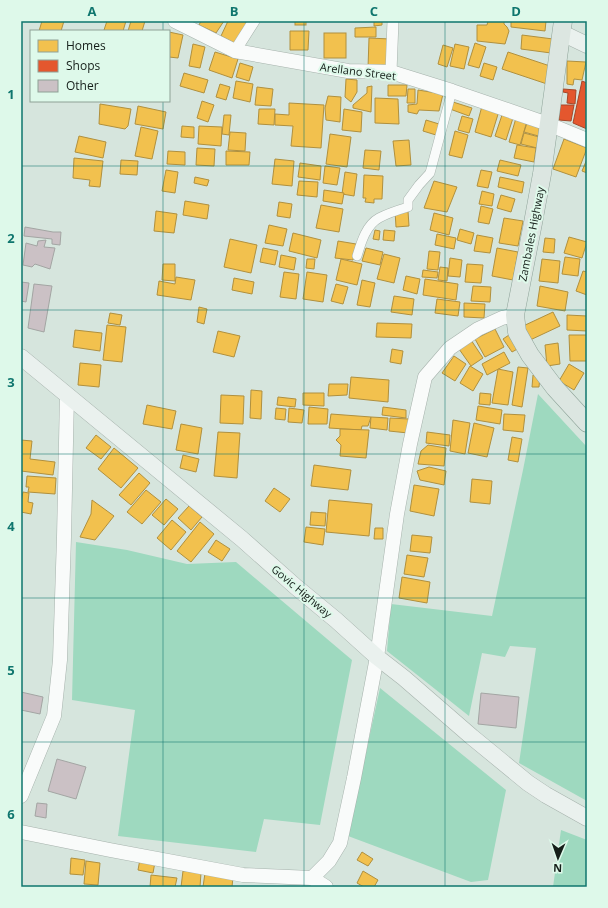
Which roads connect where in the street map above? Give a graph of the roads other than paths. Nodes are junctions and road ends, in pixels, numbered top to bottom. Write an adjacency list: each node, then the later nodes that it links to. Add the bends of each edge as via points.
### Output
1 (175, 21): 6 (street, Arellano Street)
2 (254, 21): 6 (street)
3 (393, 21): 7 (street)
4 (563, 27): 5 (main road); 9 (main road, Zambales Highway)
5 (587, 45)
6 (234, 51): 7 (street, Arellano Street, via 348,71)
7 (391, 72): 8 (street, Arellano Street)
8 (452, 91): 9 (street, Arellano Street); 11 (street, via 430,173 408,200 408,207 377,219 368,229)
9 (548, 124): 10 (street, Arellano Street); 12 (main road, Zambales Highway, via 542,174)
10 (587, 140)
11 (357, 256)
12 (515, 315): 15 (main road, Zambales Highway, via 518,332 530,355 555,388); 16 (street, via 478,329 450,348 425,377 397,514)
13 (21, 357): 14 (main road, Govic Highway)
14 (67, 395): 16 (main road, Govic Highway, via 242,539); 17 (street, via 60,660 54,716)
15 (587, 423)
16 (377, 657): 18 (main road, Govic Highway, via 528,783); 20 (street, via 340,843 329,861)
17 (21, 796)
18 (587, 818)
19 (21, 832): 20 (street, via 243,875)
20 (312, 878): 21 (street)
21 (326, 887)

